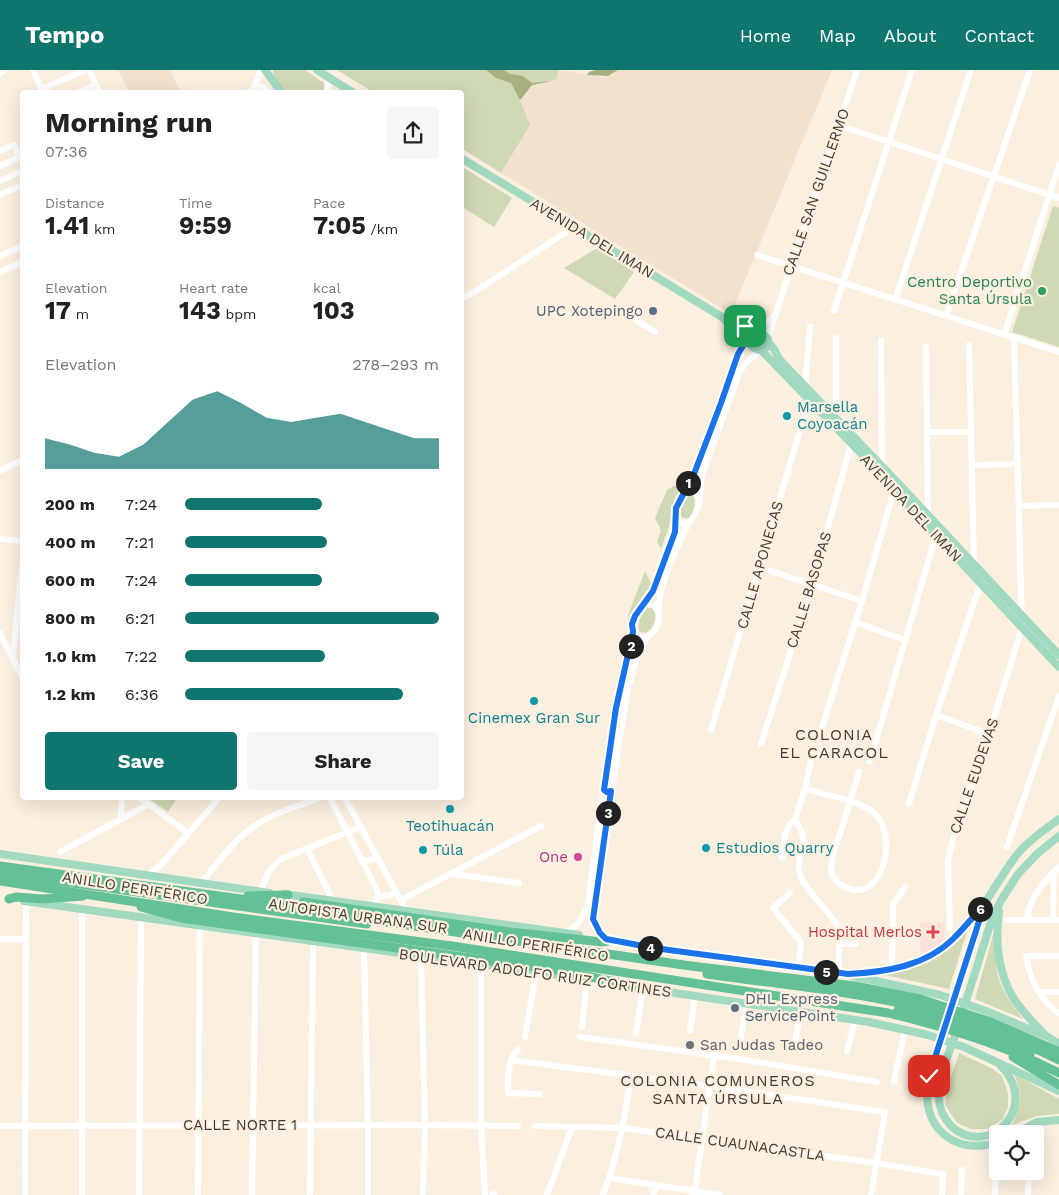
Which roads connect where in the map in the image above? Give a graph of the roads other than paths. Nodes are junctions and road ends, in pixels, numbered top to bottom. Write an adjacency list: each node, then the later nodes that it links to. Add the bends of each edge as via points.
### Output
1 (5, 70): 11 (street)
2 (33, 70): 15 (street)
3 (84, 70): 16 (street)
4 (89, 70): 13 (street)
5 (263, 70): 14 (street); 21 (main road)
6 (317, 70): 12 (main road)
7 (857, 70): 24 (street, CALLE SAN GUILLERMO)
8 (912, 70): 25 (street)
9 (971, 70): 30 (street)
10 (1030, 70): 34 (street)
11 (0, 72)
12 (327, 77): 22 (street); 23 (main road)
13 (96, 85): 17 (street); 18 (street)
14 (254, 87): 19 (street); 20 (street, via 261,86)
15 (42, 90)
16 (44, 90)
17 (84, 90)
18 (99, 90)
19 (251, 90)
20 (266, 90)
21 (278, 90)
22 (328, 90)
23 (349, 90)
24 (838, 125): 25 (street); 45 (street, CALLE SAN GUILLERMO)
25 (889, 142): 30 (street); 47 (street)
26 (0, 151): 27 (street, via 14,145)
27 (20, 154)
28 (20, 156): 32 (street)
29 (464, 160): 40 (main road, AVENIDA DEL IMAN)
30 (941, 160): 34 (street); 49 (street)
31 (1059, 165): 38 (street)
32 (0, 166)
33 (20, 171): 35 (street)
34 (994, 177): 38 (street); 53 (street)
35 (0, 181)
36 (20, 186): 37 (street)
37 (0, 195)
38 (1049, 195): 39 (street); 58 (street)
39 (1059, 198)
40 (574, 227): 48 (street); 54 (main road, AVENIDA DEL IMAN)
41 (20, 247): 43 (street)
42 (757, 255): 45 (street)
43 (0, 256)
44 (20, 263): 46 (street)
45 (791, 266): 47 (street); 52 (street, CALLE SAN GUILLERMO)
46 (0, 272)
47 (844, 282): 49 (street); 51 (street)
48 (464, 297)
49 (895, 300): 53 (street)
50 (617, 308): 57 (street)
51 (834, 311)
52 (775, 314): 56 (street); 63 (street, CALLE SAN GUILLERMO)
53 (946, 316): 58 (street)
54 (722, 317): 56 (main road, AVENIDA DEL IMAN); 61 (main road, AVENIDA DEL IMAN)
55 (810, 328): 68 (street)
56 (754, 329): 61 (main road, via 748,331); 63 (main road, via 763,333)
57 (655, 332)
58 (1004, 335): 60 (street)
59 (836, 338): 70 (street)
60 (1014, 338): 67 (street); 75 (street, CALLE EUDEVAS)
61 (745, 340): 66 (main road); 80 (street, via 694,474)
62 (881, 340): 77 (street)
63 (768, 341): 66 (main road, via 767,347); 68 (main road, AVENIDA DEL IMAN, via 779,359)
64 (969, 345): 72 (street)
65 (926, 347): 71 (street)
66 (761, 351): 69 (main road, AVENIDA DEL IMAN); 81 (street, via 740,371 702,476)
67 (1059, 352)
68 (805, 387): 69 (street); 70 (main road, AVENIDA DEL IMAN)
69 (808, 399): 70 (main road, AVENIDA DEL IMAN); 91 (street, CALLE APONECAS)
70 (834, 420): 73 (main road, AVENIDA DEL IMAN)
71 (926, 432): 72 (street); 84 (street)
72 (971, 432): 76 (street)
73 (852, 439): 77 (main road, AVENIDA DEL IMAN); 94 (street, CALLE BASOPAS)
74 (20, 461): 78 (street)
75 (1018, 464): 76 (street); 83 (street, CALLE EUDEVAS)
76 (973, 465): 92 (street)
77 (880, 468): 79 (main road, AVENIDA DEL IMAN)
78 (0, 471)
79 (895, 485): 84 (main road, AVENIDA DEL IMAN); 87 (main road, AVENIDA DEL IMAN); 96 (street)
80 (684, 491): 81 (street, via 694,491); 85 (street)
81 (700, 499): 86 (street)
82 (1059, 505): 83 (street)
83 (1019, 506): 99 (street, CALLE EUDEVAS)
84 (928, 516): 87 (street); 88 (main road, AVENIDA DEL IMAN)
85 (675, 517): 86 (street, via 682,524); 97 (street, via 675,532 656,584)
86 (689, 523): 98 (street, via 660,594)
87 (929, 528): 88 (main road, AVENIDA DEL IMAN)
88 (938, 532): 92 (main road, AVENIDA DEL IMAN); 105 (street)
89 (0, 539): 90 (street)
90 (20, 541)
91 (759, 567): 94 (street); 112 (street, CALLE APONECAS)
92 (972, 569): 93 (main road, AVENIDA DEL IMAN)
93 (982, 579): 99 (main road, AVENIDA DEL IMAN); 101 (main road, AVENIDA DEL IMAN); 111 (street)
94 (812, 585): 96 (street); 115 (street, CALLE BASOPAS)
95 (20, 595): 107 (street)
96 (862, 601): 100 (street)
97 (644, 604): 98 (street, via 653,604); 102 (street, via 635,616)
98 (659, 610): 104 (street, via 657,625)
99 (1022, 616): 101 (street, CALLE EUDEVAS); 106 (main road, AVENIDA DEL IMAN)
100 (856, 622): 105 (street); 114 (street)
101 (1022, 627): 108 (main road, AVENIDA DEL IMAN); 113 (street, CALLE EUDEVAS)
102 (633, 632): 104 (street, via 639,637); 119 (street, via 616,708)
103 (0, 633): 107 (street)
104 (648, 637): 119 (street, via 638,654 628,687)
105 (905, 640): 117 (street)
106 (1059, 656)
107 (13, 657): 109 (street)
108 (1059, 667)
109 (20, 673)
110 (1059, 696): 138 (street)
111 (936, 715): 113 (street); 129 (street)
112 (711, 730)
113 (989, 734): 182 (street, CALLE EUDEVAS, via 948,861)
114 (819, 737)
115 (761, 744)
116 (812, 755): 120 (street)
117 (870, 760)
118 (858, 772): 127 (street)
119 (608, 787): 176 (street, via 588,904); 177 (street)
120 (805, 789): 127 (street); 132 (street)
121 (122, 800): 130 (street)
122 (143, 800): 128 (street)
123 (216, 800): 136 (street)
124 (314, 800): 155 (street, via 273,815 249,830)
125 (331, 800): 135 (street)
126 (346, 800): 133 (street)
127 (850, 802): 127 (street, via 837,842 832,876 846,888 864,890 874,883 883,866 885,835 876,814)
128 (149, 804): 130 (street); 136 (street)
129 (909, 804)
130 (121, 819): 140 (street)
131 (1059, 819): 171 (main road, via 1020,851)
132 (795, 820): 143 (street, via 785,835); 192 (street, via 804,835 800,876 837,924)
133 (360, 826): 135 (street); 142 (street)
134 (541, 826): 151 (street)
135 (347, 833): 139 (street); 144 (street)
136 (188, 834): 147 (street)
137 (1059, 836): 170 (main road, via 1018,874)
138 (1007, 847)
139 (307, 848): 159 (street, via 281,859 268,872); 168 (street)
140 (60, 852)
141 (0, 854): 152 (main road)
142 (376, 855): 144 (street); 145 (street)
143 (782, 858)
144 (362, 862): 148 (street)
145 (380, 864): 148 (street, via 375,863); 160 (street)
146 (0, 866): 164 (highway, ANILLO PERIFÉRICO)
147 (160, 866): 152 (street); 153 (street)
148 (368, 870): 165 (street)
149 (1056, 870): 179 (street, via 1036,893); 180 (street)
150 (0, 873): 158 (highway, AUTOPISTA URBANA SUR)
151 (452, 874): 156 (street); 167 (street)
152 (147, 875): 153 (main road)
153 (167, 877): 155 (main road)
154 (0, 879): 158 (highway, AUTOPISTA URBANA SUR); 162 (highway, ANILLO PERIFÉRICO)
155 (201, 883): 159 (main road)
156 (519, 884)
157 (905, 886): 201 (street, via 893,905)
158 (80, 887): 183 (highway, via 195,888); 207 (highway, via 181,918 563,971); 235 (highway, AUTOPISTA URBANA SUR, via 444,935 880,999 965,1020); 236 (highway, AUTOPISTA URBANA SUR, via 910,1012 1006,1043)
159 (261, 892): 163 (main road)
160 (396, 892): 165 (street); 167 (street)
161 (790, 893): 200 (street, via 773,908 801,942)
162 (94, 894): 166 (highway, via 71,898); 194 (highway, ANILLO PERIFÉRICO, via 233,917)
163 (288, 895): 164 (highway); 168 (main road)
164 (220, 896): 199 (highway, ANILLO PERIFÉRICO)
165 (378, 897): 172 (street)
166 (4, 898): 169 (main road, BOULEVARD ADOLFO RUIZ CORTINES)
167 (401, 900): 174 (street)
168 (333, 901): 172 (main road)
169 (26, 902): 173 (main road, BOULEVARD ADOLFO RUIZ CORTINES); 188 (street)
170 (1000, 902): 222 (main road, via 997,923 1003,977 1014,1000); 233 (main road, via 946,1064 939,1098 943,1115 950,1125 971,1136 984,1136 1000,1129 1014,1110 1016,1098 1009,1076 997,1062)
171 (985, 903): 201 (main road, via 954,939 936,952 912,965); 262 (main road, via 926,1093 929,1114 943,1134 964,1145)
172 (372, 907): 174 (main road)
173 (82, 910): 175 (main road, BOULEVARD ADOLFO RUIZ CORTINES); 255 (street)
174 (406, 912): 184 (main road)
175 (141, 918): 181 (main road, BOULEVARD ADOLFO RUIZ CORTINES); 246 (street)
176 (582, 918): 177 (street, via 588,923); 185 (street, via 570,931)
177 (593, 919): 189 (street, via 600,933)
178 (1008, 920): 179 (street)
179 (1027, 920): 180 (street)
180 (1056, 920)
181 (200, 926): 186 (main road, BOULEVARD ADOLFO RUIZ CORTINES); 247 (street)
182 (950, 928)
183 (512, 932): 184 (highway); 190 (highway)
184 (530, 932): 185 (main road); 190 (highway)
185 (562, 933): 189 (main road)
186 (256, 934): 191 (main road, BOULEVARD ADOLFO RUIZ CORTINES); 248 (street)
187 (0, 939): 188 (street)
188 (25, 939): 254 (street)
189 (609, 940): 190 (highway); 200 (main road)
190 (573, 941): 199 (highway, via 678,960)
191 (314, 942): 195 (main road, BOULEVARD ADOLFO RUIZ CORTINES); 249 (street)
192 (839, 944): 193 (street); 203 (street)
193 (856, 944)
194 (452, 946): 205 (highway); 225 (highway, ANILLO PERIFÉRICO, via 888,1014 926,1022)
195 (364, 949): 197 (main road, BOULEVARD ADOLFO RUIZ CORTINES); 250 (street)
196 (1059, 956): 209 (street, via 1026,956 1030,976)
197 (421, 957): 198 (main road, BOULEVARD ADOLFO RUIZ CORTINES); 251 (street)
198 (481, 964): 202 (main road, BOULEVARD ADOLFO RUIZ CORTINES); 256 (street)
199 (691, 966): 216 (highway, ANILLO PERIFÉRICO, via 854,986 920,999)
200 (798, 968): 203 (main road)
201 (892, 969): 204 (main road)
202 (536, 972): 205 (main road, BOULEVARD ADOLFO RUIZ CORTINES); 221 (street)
203 (839, 973): 204 (main road)
204 (848, 974): 222 (main road, via 940,995)
205 (574, 978): 206 (main road, BOULEVARD ADOLFO RUIZ CORTINES)
206 (587, 980): 207 (main road, BOULEVARD ADOLFO RUIZ CORTINES); 217 (street)
207 (633, 986): 208 (main road, BOULEVARD ADOLFO RUIZ CORTINES)
208 (643, 988): 211 (main road, BOULEVARD ADOLFO RUIZ CORTINES); 220 (street)
209 (1039, 992): 210 (street); 214 (street)
210 (1059, 992)
211 (695, 995): 212 (main road, BOULEVARD ADOLFO RUIZ CORTINES); 219 (street)
212 (747, 1003): 213 (main road, BOULEVARD ADOLFO RUIZ CORTINES); 226 (street)
213 (801, 1011): 215 (main road, BOULEVARD ADOLFO RUIZ CORTINES); 229 (street)
214 (1059, 1013)
215 (855, 1020): 218 (main road, BOULEVARD ADOLFO RUIZ CORTINES); 230 (street)
216 (991, 1022): 227 (highway); 231 (highway, ANILLO PERIFÉRICO)
217 (582, 1027)
218 (905, 1030): 233 (main road, BOULEVARD ADOLFO RUIZ CORTINES); 240 (street)
219 (690, 1031)
220 (636, 1034)
221 (525, 1037)
222 (1048, 1037): 224 (main road)
223 (580, 1038): 232 (street)
224 (1059, 1044)
225 (993, 1045): 237 (highway, ANILLO PERIFÉRICO); 241 (highway)
226 (739, 1048)
227 (1059, 1048)
228 (518, 1049): 234 (street)
229 (794, 1049)
230 (847, 1052)
231 (1059, 1052)
232 (714, 1055): 239 (street); 242 (street)
233 (986, 1056): 243 (main road, BOULEVARD ADOLFO RUIZ CORTINES)
234 (511, 1060): 238 (street); 244 (street, via 508,1093)
235 (1059, 1060)
236 (1059, 1068)
237 (1059, 1073)
238 (631, 1076): 242 (street); 260 (street)
239 (877, 1082)
240 (894, 1082)
241 (1059, 1085)
242 (710, 1086): 261 (street); 263 (street, via 885,1112)
243 (1059, 1091)
244 (540, 1094)
245 (1059, 1120): 252 (main road)
246 (140, 1125): 247 (street, CALLE NORTE 1); 255 (street, CALLE NORTE 1); 272 (street)
247 (198, 1125): 248 (street, CALLE NORTE 1); 273 (street)
248 (254, 1125): 249 (street, CALLE NORTE 1); 274 (street)
249 (311, 1125): 250 (street, CALLE NORTE 1); 275 (street)
250 (368, 1125): 251 (street, CALLE NORTE 1); 276 (street)
251 (425, 1125): 256 (street, CALLE NORTE 1); 277 (street)
252 (1031, 1125)
253 (0, 1126): 254 (street, CALLE NORTE 1)
254 (25, 1126): 255 (street, CALLE NORTE 1); 270 (street)
255 (82, 1126): 271 (street)
256 (481, 1126): 257 (street, CALLE NORTE 1); 278 (street)
257 (518, 1126)
258 (535, 1126): 259 (street, CALLE CUAUNACASTLA)
259 (572, 1127): 260 (street, CALLE CUAUNACASTLA); 279 (street)
260 (623, 1128): 261 (street, CALLE CUAUNACASTLA); 265 (street)
261 (702, 1139): 263 (street, CALLE CUAUNACASTLA); 269 (street)
262 (989, 1144)
263 (876, 1163): 283 (street); 284 (street, CALLE CUAUNACASTLA, via 944,1174)
264 (962, 1170): 285 (street)
265 (610, 1178): 268 (street); 280 (street)
266 (996, 1180): 286 (street)
267 (1029, 1180): 287 (street)
268 (656, 1186): 269 (street); 281 (street)
269 (694, 1193): 282 (street)
270 (25, 1195)
271 (82, 1195)
272 (140, 1195)
273 (198, 1195)
274 (252, 1195)
275 (310, 1195)
276 (368, 1195)
277 (423, 1195)
278 (484, 1195)
279 (547, 1195)
280 (603, 1195)
281 (653, 1195)
282 (720, 1195)
283 (871, 1195)
284 (942, 1195)
285 (961, 1195)
286 (995, 1195)
287 (1028, 1195)

